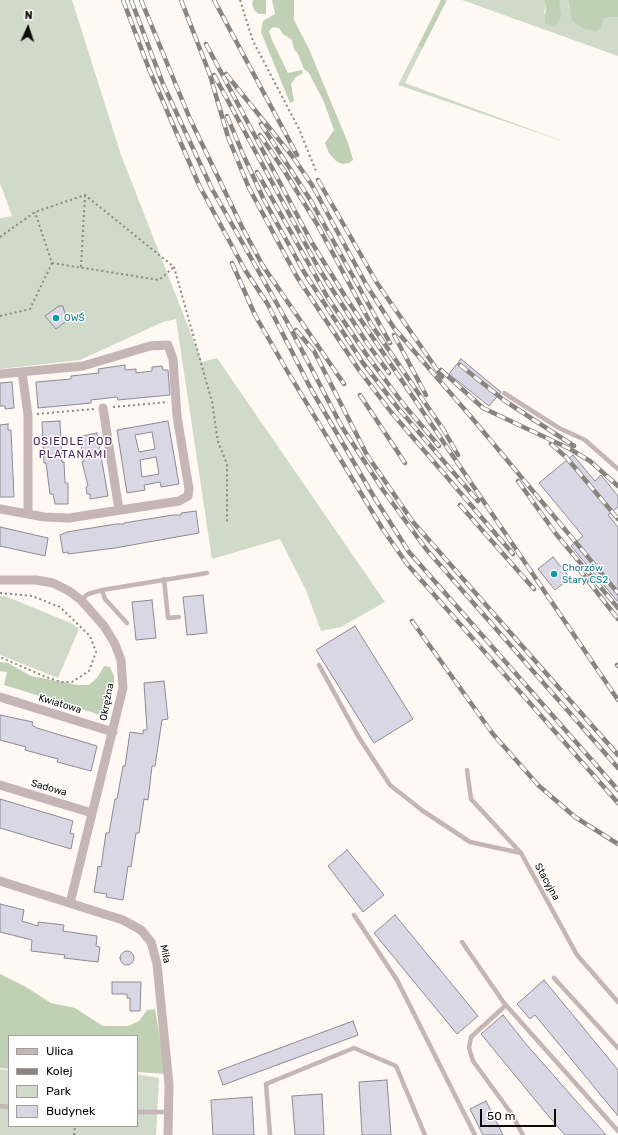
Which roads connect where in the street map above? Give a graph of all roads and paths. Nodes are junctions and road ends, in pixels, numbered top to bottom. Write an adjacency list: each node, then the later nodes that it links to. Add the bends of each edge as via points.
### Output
1 (240, 0): 2 (path, via 253,41 299,129)
2 (316, 171)
3 (86, 194): 4 (path); 7 (path); 8 (path)
4 (35, 212): 5 (path); 6 (path)
5 (0, 237)
6 (52, 262): 8 (path); 9 (path, via 30,309)
7 (174, 267): 8 (path, via 159,280); 18 (path, via 212,402 218,442 227,464)
8 (81, 268)
9 (0, 316)
10 (22, 372): 11 (street); 16 (street, via 82,366 150,346 168,345 174,366 177,416 188,496 179,501); 17 (street, via 28,415)
11 (0, 374)
12 (504, 392): 14 (lane, via 559,428 585,440)
13 (103, 408): 16 (street)
14 (618, 469)
15 (0, 509): 17 (street)
16 (119, 510): 17 (street, via 58,519)
17 (28, 514)
18 (227, 523)
19 (207, 573): 20 (lane)
20 (164, 579): 22 (lane); 25 (lane, via 168,618)
21 (0, 580): 24 (street, Okrężna, via 45,581 65,588)
22 (102, 590): 24 (lane, via 88,594); 26 (lane, via 105,599)
23 (0, 594): 27 (path, via 32,596 60,607 90,636 96,652 89,671 72,682 61,682 46,677)
24 (81, 600): 30 (street, Okrężna, via 108,632 121,660 123,688)
25 (179, 617)
26 (127, 623)
27 (0, 657)
28 (319, 665): 34 (lane, via 358,736 390,784 423,811 470,842)
29 (0, 697): 30 (street, Kwiatowa)
30 (113, 732): 33 (street, Okrężna)
31 (467, 770): 34 (lane, Stacyjna, via 471,800)
32 (0, 785): 33 (street, Sadowa)
33 (92, 812): 36 (street, Okrężna)
34 (521, 853): 40 (lane, Stacyjna, via 577,955)
35 (0, 881): 36 (street, Miła)
36 (70, 903): 44 (street, Miła, via 134,925 147,935 151,942 157,964)
37 (354, 915): 49 (lane, via 397,980)
38 (462, 942): 41 (lane)
39 (554, 978): 42 (lane)
40 (618, 1002)
41 (506, 1005): 45 (lane); 50 (lane, via 472,1037 469,1048 473,1061 511,1113)
42 (618, 1048)
43 (138, 1112): 44 (lane)
44 (170, 1112): 46 (street, Miła)
45 (618, 1131)
46 (168, 1135)
47 (270, 1135): 48 (lane, via 266,1084 354,1048 396,1066)
48 (425, 1135)
49 (475, 1135)
50 (523, 1135)

